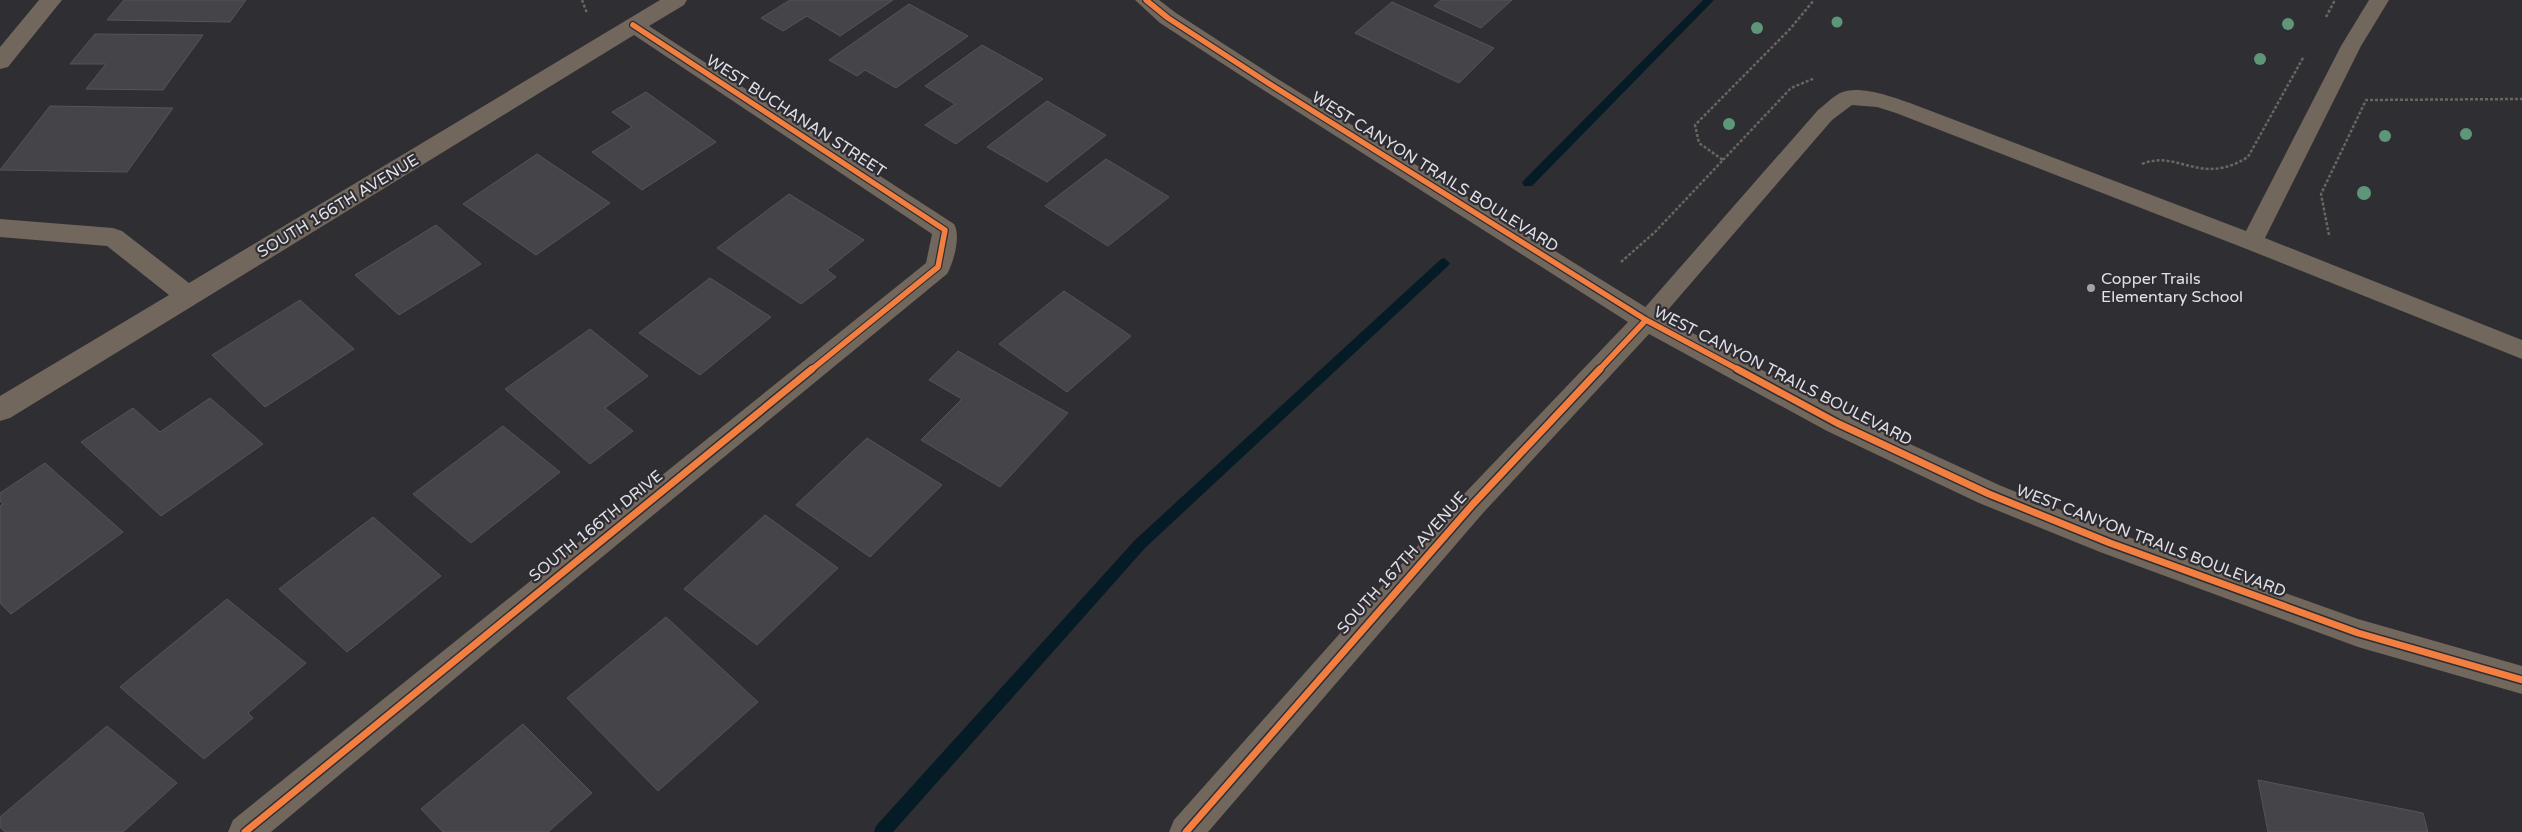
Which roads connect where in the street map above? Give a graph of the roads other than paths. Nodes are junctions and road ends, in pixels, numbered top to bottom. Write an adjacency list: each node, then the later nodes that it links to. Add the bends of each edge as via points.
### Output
1 (51, 0): 6 (street)
2 (676, 0): 5 (street, SOUTH 166TH AVENUE)
3 (1146, 0): 11 (street, WEST CANYON TRAILS BOULEVARD, via 1264,82)
4 (2379, 0): 9 (lane, via 2351,46)
5 (633, 25): 8 (street, WEST BUCHANAN STREET); 10 (street, SOUTH 166TH AVENUE)
6 (0, 62)
7 (0, 228): 10 (street, via 113,237)
8 (945, 230): 15 (street, SOUTH 166TH DRIVE, via 938,267)
9 (2252, 242): 11 (lane, via 1903,108 1879,100 1848,98 1825,115); 12 (lane)
10 (188, 296): 13 (street, SOUTH 166TH AVENUE)
11 (1646, 320): 14 (street, WEST CANYON TRAILS BOULEVARD, via 1837,423 1997,497 2110,543 2358,632); 16 (street, SOUTH 167TH AVENUE, via 1372,616)
12 (2522, 350)
13 (0, 410)
14 (2522, 680)
15 (245, 832)
16 (1186, 832)

